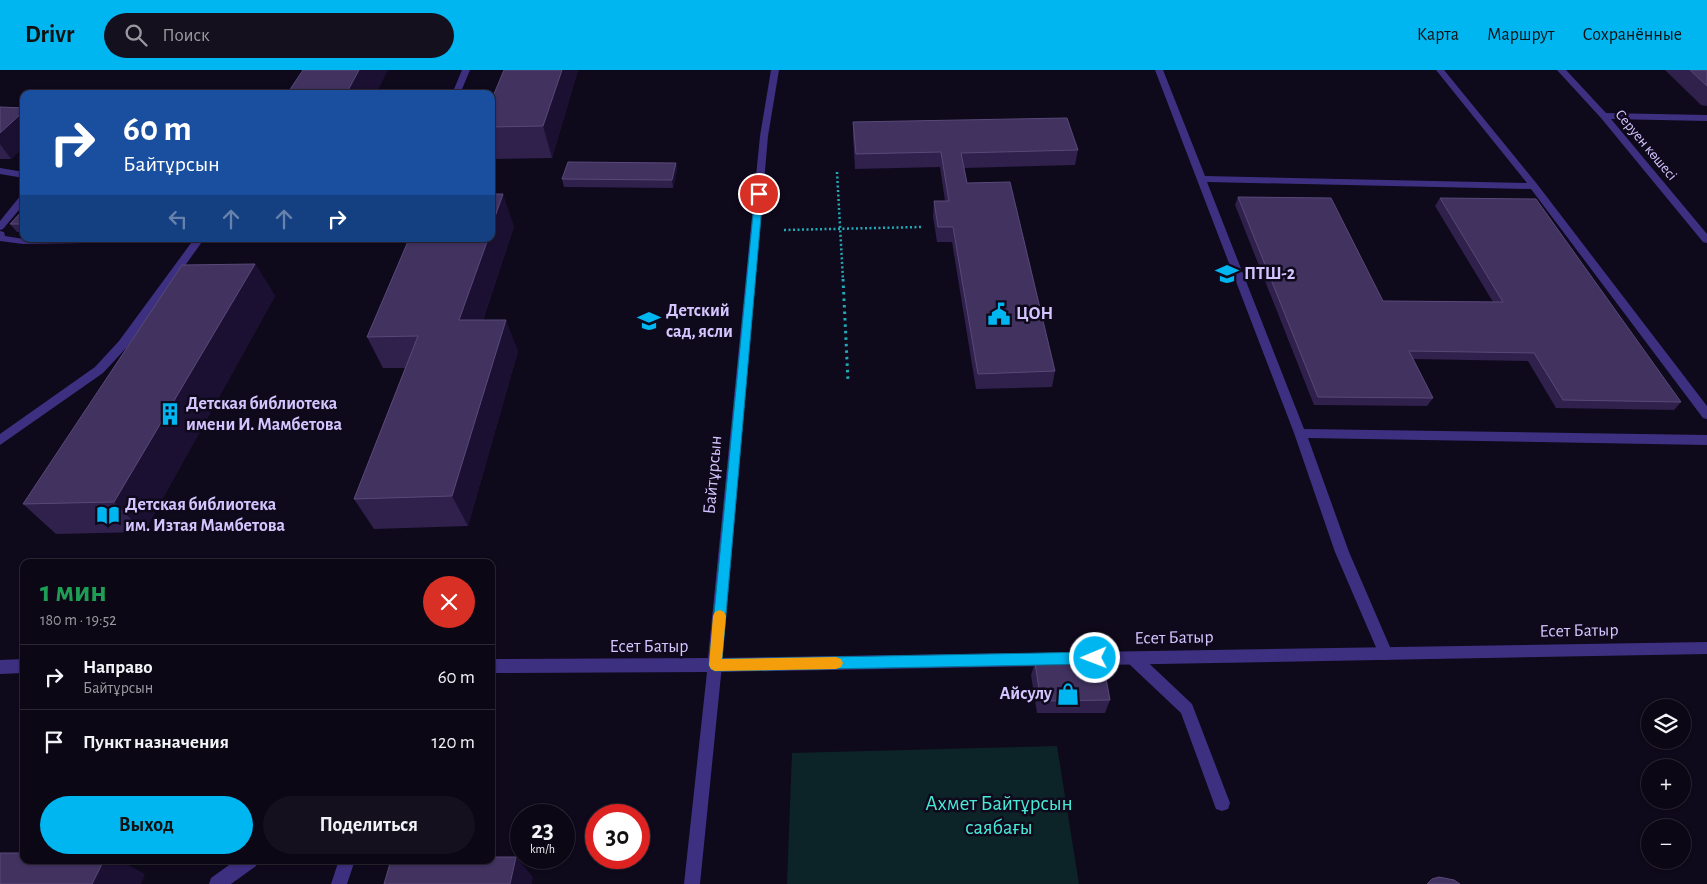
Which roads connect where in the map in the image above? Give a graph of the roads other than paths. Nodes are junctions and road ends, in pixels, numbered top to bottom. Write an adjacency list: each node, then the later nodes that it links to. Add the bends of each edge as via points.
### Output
1 (466, 70): 6 (street)
2 (775, 70): 26 (street, Байтұрсын, via 764,136)
3 (1159, 70): 11 (street)
4 (1440, 70): 12 (street)
5 (1561, 70): 7 (street, Серуен көшесі)
6 (458, 90)
7 (1604, 116): 8 (street); 16 (street, Серуен көшесі)
8 (1707, 118)
9 (0, 171): 10 (street)
10 (20, 174)
11 (1202, 179): 12 (street); 20 (street)
12 (1534, 186): 19 (street)
13 (20, 202): 14 (street)
14 (0, 227)
15 (0, 234): 17 (street, via 1,238)
16 (1707, 240)
17 (20, 241)
18 (197, 242): 21 (street, via 123,344 99,370)
19 (1707, 415)
20 (1300, 433): 22 (street); 24 (street, via 1342,552)
21 (0, 440)
22 (1707, 440)
23 (1707, 648): 24 (street, Есет Батыр)
24 (1386, 654): 25 (street, Есет Батыр)
25 (1133, 658): 26 (street, Есет Батыр); 30 (street, via 1187,710)
26 (715, 665): 29 (street, Есет Батыр); 35 (street, Байтұрсын)
27 (0, 666): 28 (street)
28 (20, 666)
29 (495, 666)
30 (1222, 803)
31 (245, 864): 33 (street)
32 (345, 864): 34 (street)
33 (218, 884)
34 (339, 884)
35 (692, 884)

